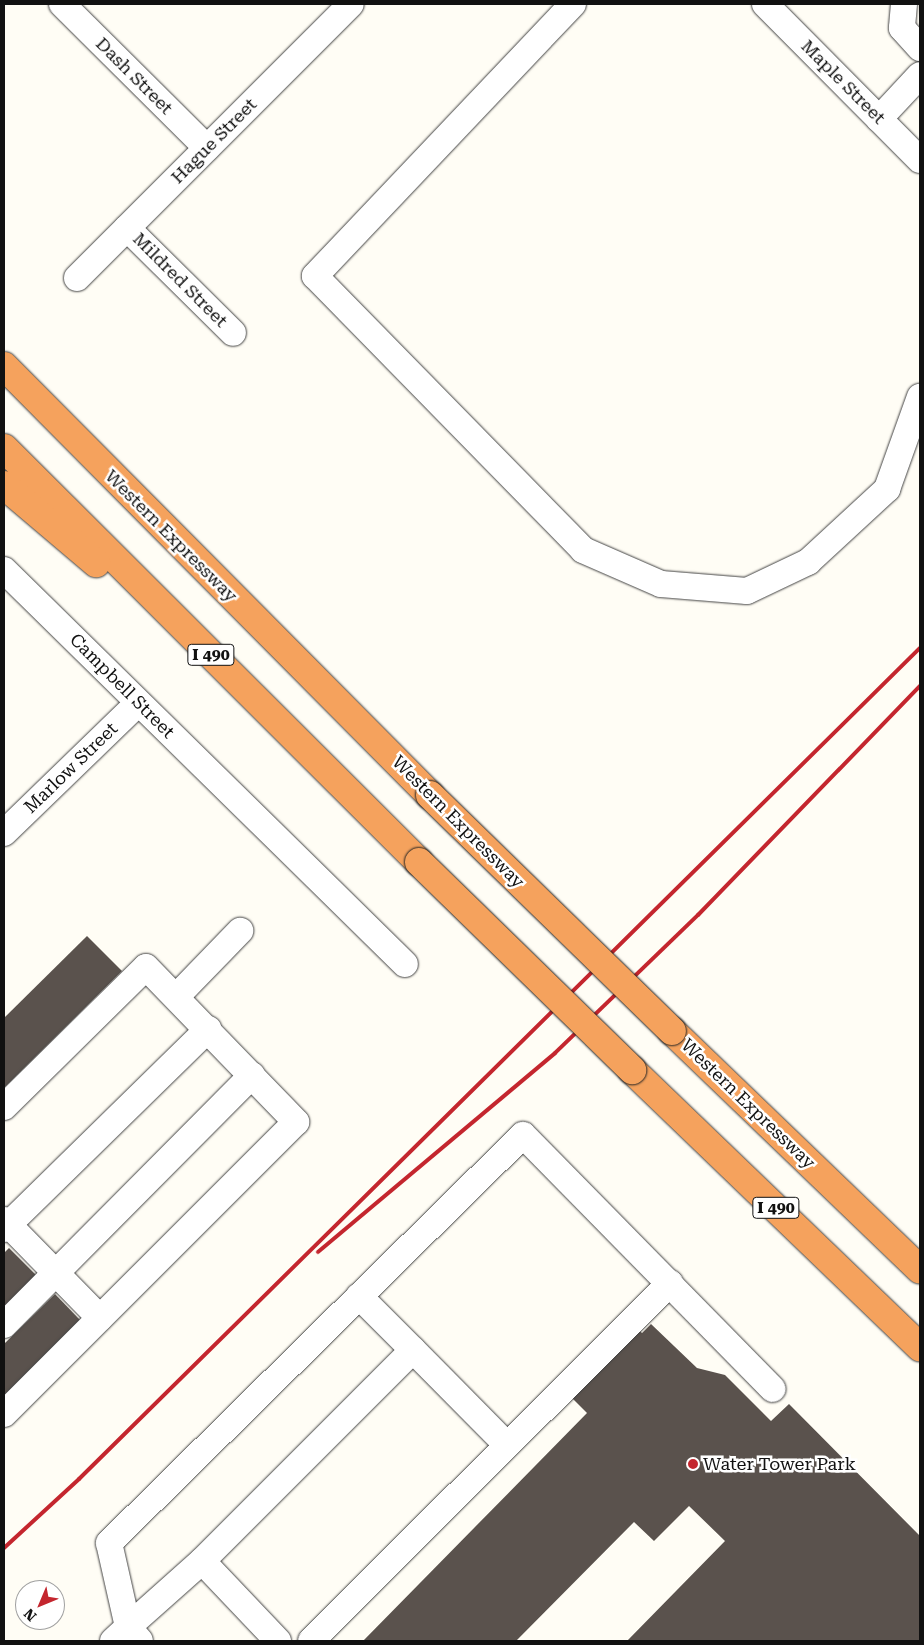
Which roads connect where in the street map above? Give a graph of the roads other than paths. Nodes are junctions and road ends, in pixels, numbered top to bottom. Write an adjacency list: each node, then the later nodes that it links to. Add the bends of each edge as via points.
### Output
1 (62, 4): 9 (street, Dash Street)
2 (351, 4): 9 (street, Hague Street)
3 (573, 4): 16 (street, via 315,276 583,550 661,584 747,591 808,562 887,490)
4 (765, 4): 8 (street, Maple Street)
5 (904, 4): 6 (street, via 902,28)
6 (920, 48)
7 (920, 75): 8 (street)
8 (879, 119): 10 (street, Maple Street)
9 (207, 148): 11 (street, Hague Street)
10 (920, 160)
11 (128, 228): 12 (street, Hague Street); 13 (street, Mildred Street)
12 (77, 278)
13 (233, 332)
14 (4, 345): 19 (highway)
15 (4, 366): 19 (highway, Western Expressway)
16 (920, 397)
17 (4, 448): 22 (highway, I 490)
18 (4, 485): 22 (highway)
19 (149, 514): 31 (highway, Western Expressway, bridge, via 430,795)
20 (4, 570): 21 (street, Campbell Street)
21 (138, 703): 23 (street, Marlow Street); 25 (street, Campbell Street)
22 (283, 728): 37 (highway, I 490, bridge)
23 (4, 833)
24 (240, 931): 26 (street)
25 (405, 964)
26 (176, 996): 27 (street); 29 (street, via 146,967)
27 (208, 1029): 28 (street); 30 (street)
28 (252, 1075): 32 (street); 35 (street, via 296,1122)
29 (4, 1107)
30 (5, 1224): 32 (street)
31 (920, 1270)
32 (56, 1272): 35 (street); 36 (street)
33 (670, 1283): 34 (street, via 523,1135); 39 (street); 41 (street)
34 (359, 1296): 38 (street); 43 (street, via 109,1544)
35 (100, 1318): 40 (street)
36 (4, 1325)
37 (920, 1347)
38 (413, 1350): 41 (street); 42 (street)
39 (773, 1388)
40 (4, 1414)
41 (506, 1444): 45 (street)
42 (202, 1562): 43 (street); 44 (street)
43 (127, 1637)
44 (278, 1641)
45 (311, 1641)

